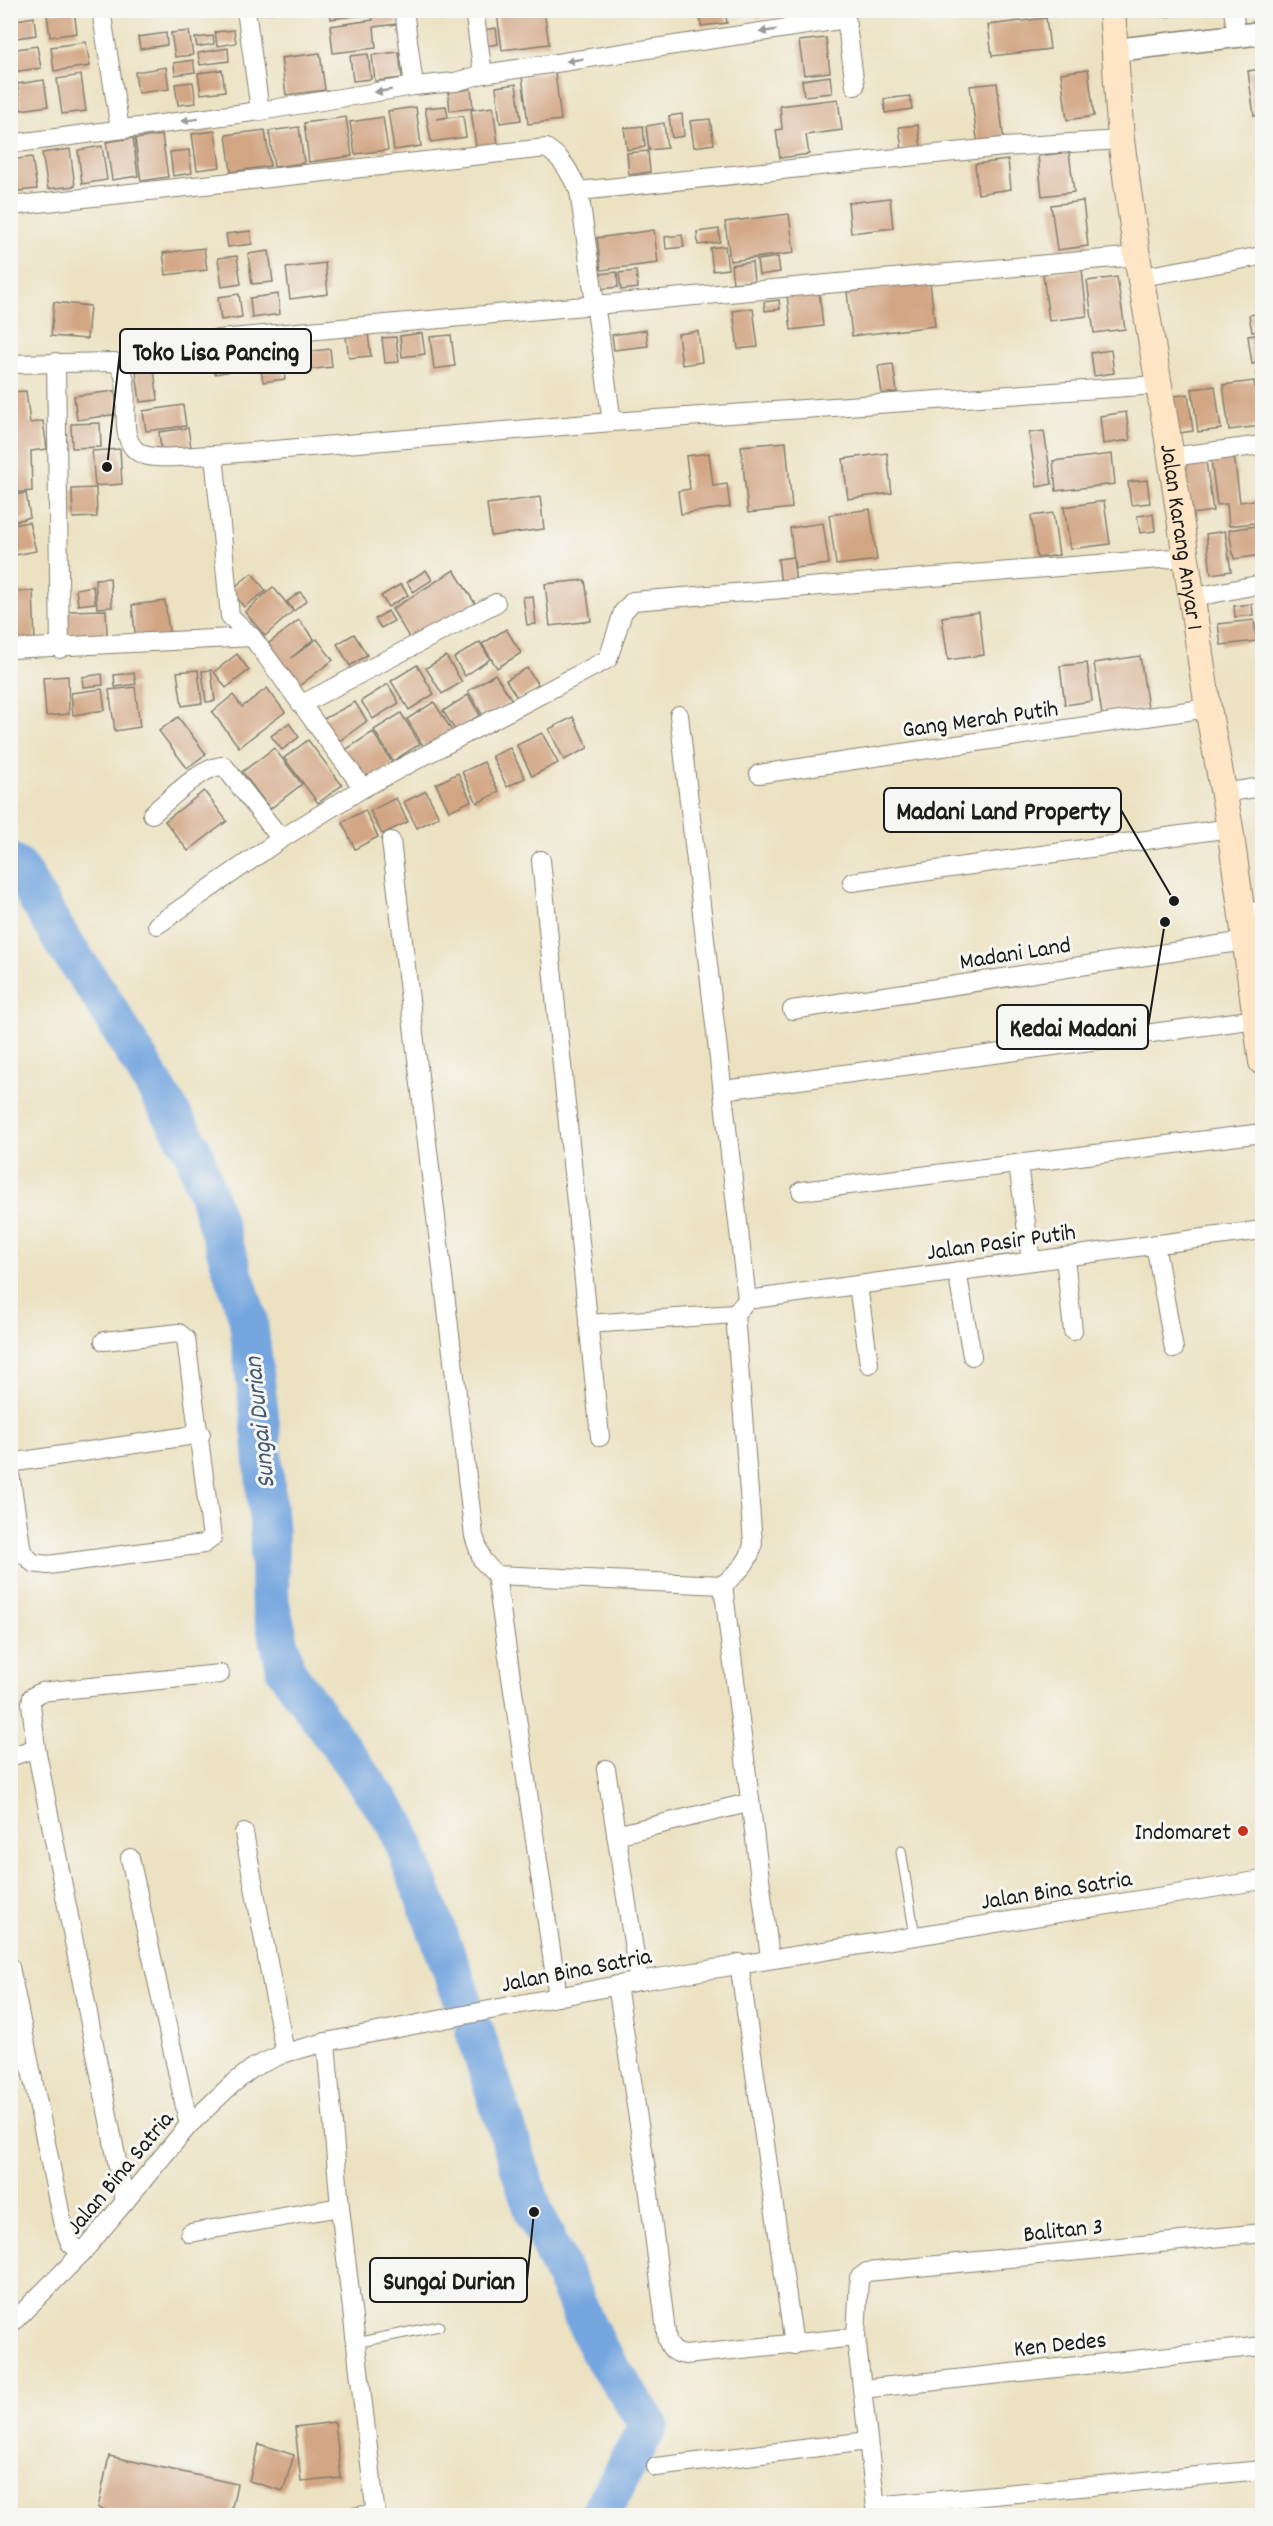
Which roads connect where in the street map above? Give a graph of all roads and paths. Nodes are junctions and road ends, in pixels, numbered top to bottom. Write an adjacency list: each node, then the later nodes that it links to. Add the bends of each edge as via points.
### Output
1 (101, 10): 15 (street)
2 (246, 10): 14 (street)
3 (404, 10): 12 (street)
4 (474, 10): 11 (street)
5 (1112, 10): 10 (main road, Jalan Karang Anyar 1)
6 (1233, 10): 9 (street)
7 (846, 15): 11 (street, one-way to 11); 13 (street)
8 (1263, 33): 9 (street)
9 (1237, 37): 10 (street)
10 (1116, 50): 16 (main road, Jalan Karang Anyar 1)
11 (483, 74): 12 (street)
12 (414, 86): 14 (street, one-way to 14)
13 (855, 86)
14 (260, 111): 15 (street, one-way to 15)
15 (120, 129): 17 (street)
16 (1121, 140): 18 (street, via 1003,147); 21 (main road, Jalan Karang Anyar 1)
17 (10, 144)
18 (579, 190): 19 (street, via 566,164 546,148); 22 (street)
19 (10, 206)
20 (1263, 256): 21 (street)
21 (1139, 266): 22 (street); 26 (main road, Jalan Karang Anyar 1)
22 (596, 303): 23 (street); 27 (street)
23 (175, 343)
24 (57, 362): 25 (street); 29 (street, via 115,362 121,366 127,436 135,449 150,456); 37 (street)
25 (10, 364)
26 (1156, 385): 27 (street); 30 (main road, Jalan Karang Anyar 1)
27 (612, 422): 29 (street)
28 (1263, 445): 30 (street)
29 (214, 455): 35 (street, via 228,609 234,621)
30 (1171, 457): 31 (main road, Jalan Karang Anyar 1)
31 (1185, 557): 33 (main road, Jalan Karang Anyar 1); 43 (street, via 633,601 623,612 608,659)
32 (1263, 584): 33 (street)
33 (1191, 598): 39 (main road, Jalan Karang Anyar 1)
34 (496, 603): 38 (street)
35 (252, 637): 37 (street); 38 (street)
36 (10, 649): 37 (street)
37 (60, 649)
38 (302, 704): 43 (street)
39 (1208, 708): 41 (street, Gang Merah Putih); 44 (main road, Jalan Karang Anyar 1)
40 (679, 715): 57 (street)
41 (759, 774)
42 (1263, 787): 44 (street)
43 (363, 788): 47 (street)
44 (1223, 793): 46 (main road, Jalan Karang Anyar 1)
45 (152, 814): 47 (street, via 205,770 224,766)
46 (1230, 828): 50 (street); 51 (main road, Jalan Karang Anyar 1)
47 (281, 839): 52 (street)
48 (391, 841): 79 (street, via 474,1536 482,1560)
49 (541, 860): 68 (street)
50 (852, 882)
51 (1252, 912): 53 (main road, Jalan Karang Anyar 1)
52 (157, 926)
53 (1245, 940): 54 (street, Madani Land); 55 (main road, Jalan Karang Anyar 1)
54 (792, 1010)
55 (1257, 1019): 56 (main road, Jalan Karang Anyar 1); 57 (street)
56 (1263, 1062)
57 (724, 1090): 67 (street)
58 (1263, 1133): 59 (street)
59 (1017, 1164): 60 (street); 64 (street)
60 (801, 1191)
61 (1263, 1230): 62 (street, Jalan Pasir Putih)
62 (1155, 1245): 63 (street, Jalan Pasir Putih); 71 (street)
63 (1065, 1257): 64 (street, Jalan Pasir Putih); 69 (street)
64 (1031, 1261): 65 (street, Jalan Pasir Putih)
65 (957, 1271): 66 (street, Jalan Pasir Putih); 72 (street)
66 (858, 1285): 67 (street, Jalan Pasir Putih); 73 (street)
67 (741, 1307): 68 (street, Jalan Pasir Putih); 80 (street, via 753,1543 745,1564)
68 (588, 1324): 75 (street)
69 (1073, 1331)
70 (104, 1341): 74 (street, via 183,1335)
71 (1174, 1349)
72 (972, 1356)
73 (869, 1364)
74 (201, 1434): 76 (street); 78 (street, via 213,1532 209,1542 48,1565 33,1563)
75 (600, 1437)
76 (10, 1463)
77 (10, 1473): 78 (street)
78 (16, 1553)
79 (496, 1575): 80 (street); 97 (street)
80 (723, 1585): 85 (street)
81 (220, 1674): 82 (street, via 36,1694 31,1703)
82 (36, 1748): 83 (street); 101 (street)
83 (10, 1757)
84 (606, 1769): 87 (street)
85 (748, 1803): 87 (street); 92 (street)
86 (244, 1833): 99 (street)
87 (616, 1835): 95 (street)
88 (901, 1851): 91 (lane)
89 (130, 1858): 100 (street)
90 (1263, 1880): 91 (street, Jalan Bina Satria)
91 (915, 1936): 92 (street, Jalan Bina Satria)
92 (770, 1958): 93 (street, Jalan Bina Satria)
93 (739, 1963): 95 (street, Jalan Bina Satria); 110 (street)
94 (10, 1967): 105 (street, via 62,2221 70,2243)
95 (639, 1981): 96 (street, Jalan Bina Satria)
96 (616, 1985): 97 (street, Jalan Bina Satria); 110 (street, via 670,2349 685,2355)
97 (558, 1997): 98 (street, Jalan Bina Satria)
98 (326, 2042): 99 (street, Jalan Bina Satria); 102 (street)
99 (285, 2053): 100 (street, Jalan Bina Satria, via 254,2067)
100 (189, 2125): 101 (street, Jalan Bina Satria)
101 (125, 2202): 105 (street, Jalan Bina Satria)
102 (340, 2207): 103 (street); 109 (street)
103 (190, 2233)
104 (1263, 2233): 108 (street, Balitan 3, via 867,2272 859,2278 857,2287)
105 (82, 2253): 106 (street, Jalan Bina Satria)
106 (10, 2325)
107 (439, 2326): 109 (lane)
108 (856, 2337): 110 (street); 112 (street)
109 (355, 2343): 117 (street)
110 (794, 2345)
111 (1263, 2346): 112 (street, Ken Dedes)
112 (862, 2389): 113 (street)
113 (868, 2441): 114 (street); 116 (street)
114 (656, 2467)
115 (1263, 2470): 116 (street)
116 (876, 2511)
117 (375, 2512): 118 (lane)
118 (330, 2516)

